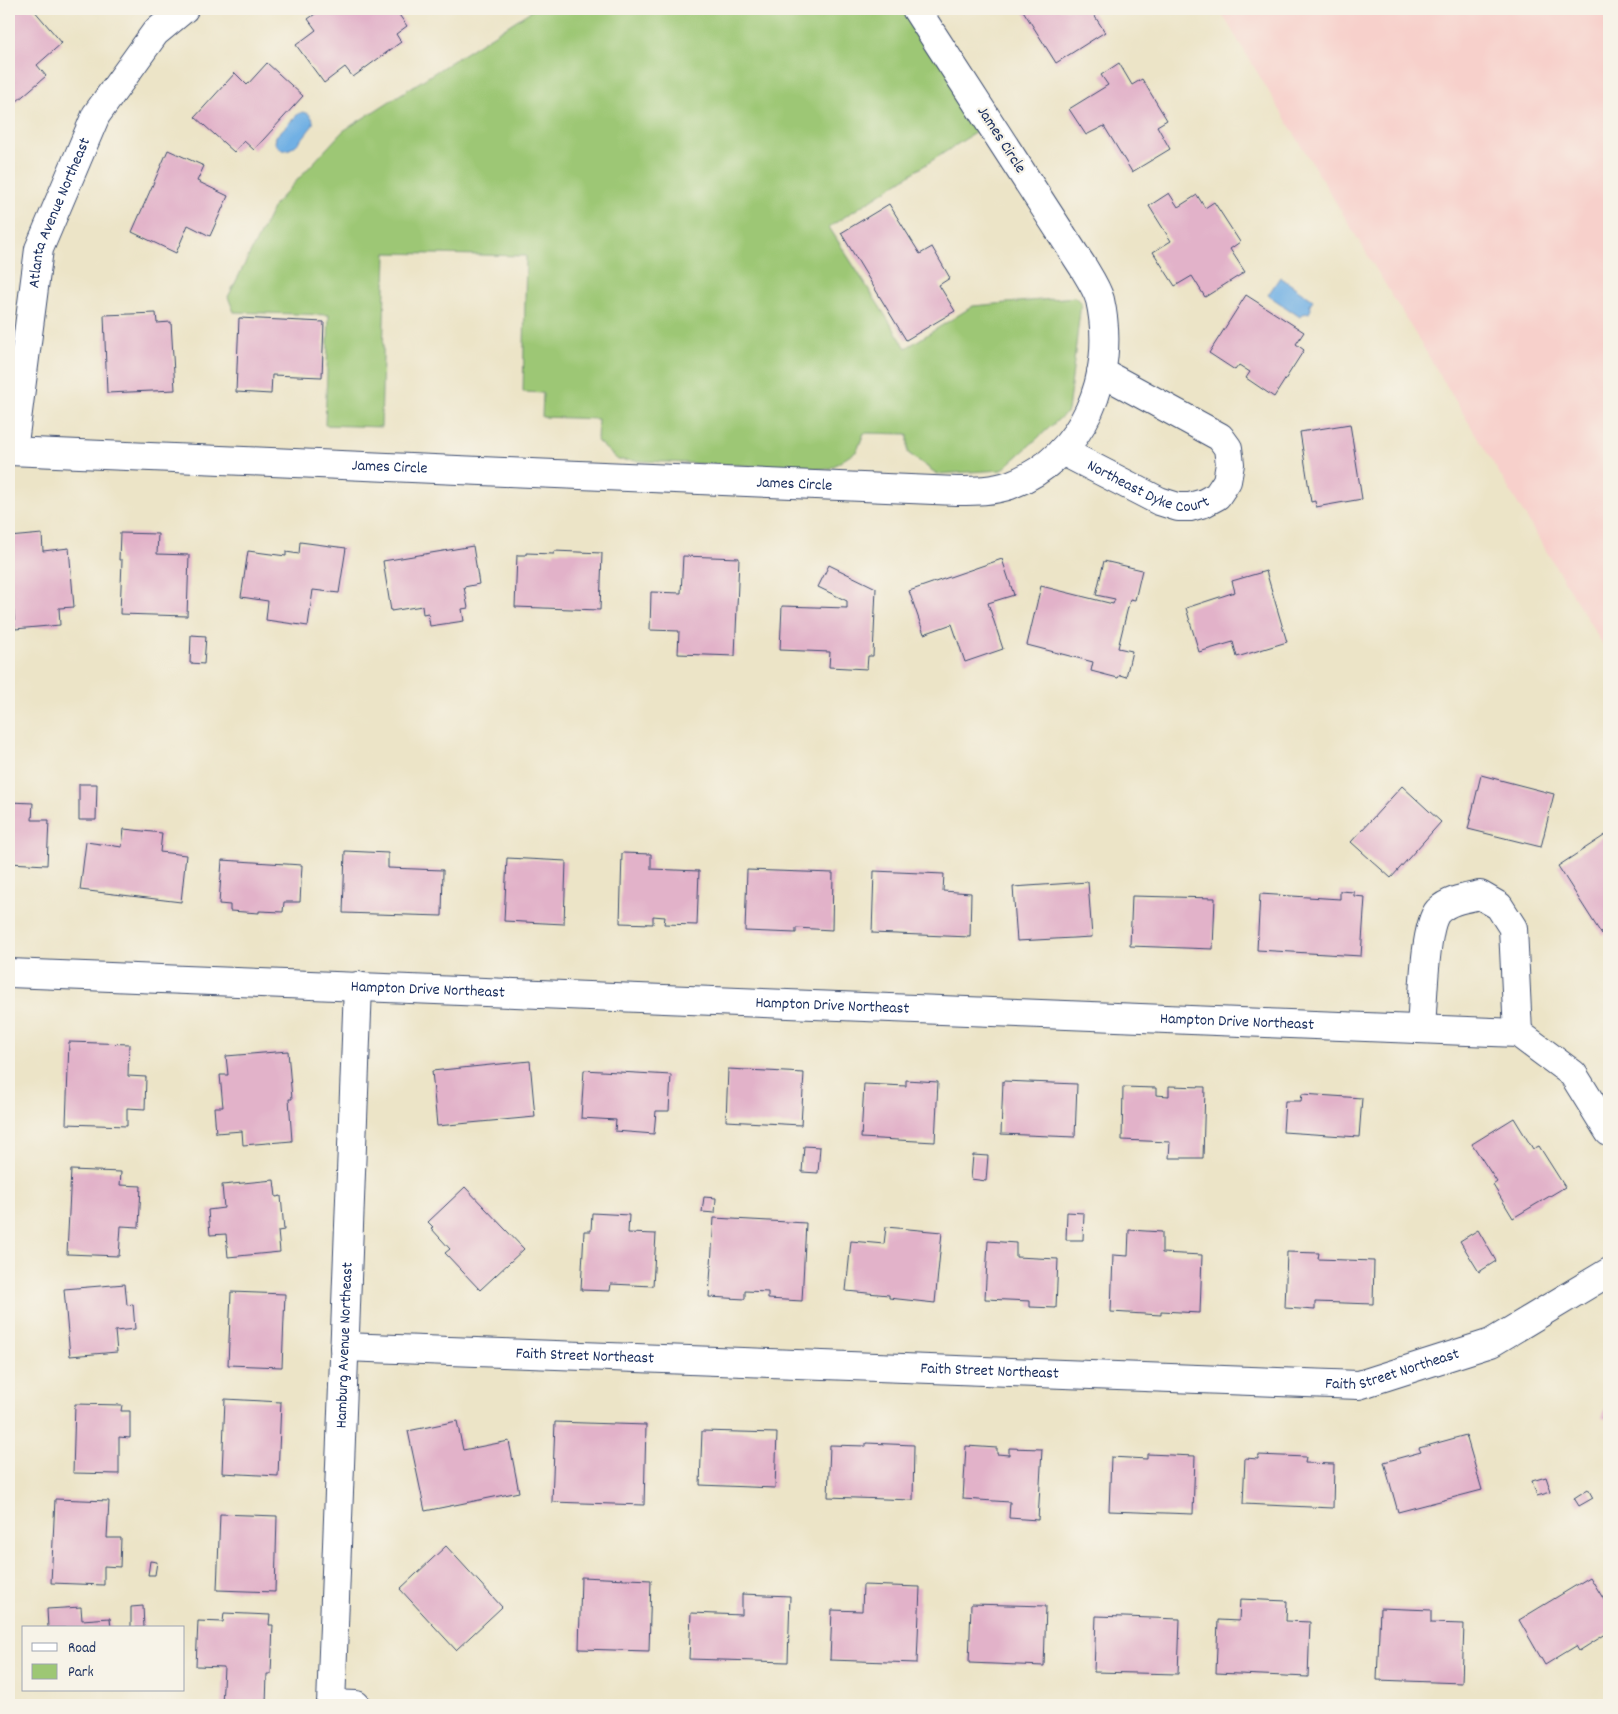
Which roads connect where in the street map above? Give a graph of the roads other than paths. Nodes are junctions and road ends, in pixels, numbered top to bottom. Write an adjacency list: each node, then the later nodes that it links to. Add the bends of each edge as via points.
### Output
1 (184, 9): 4 (street, Atlanta Avenue Northeast, via 155,33 96,115 39,249)
2 (916, 9): 3 (street, James Circle, via 1090,279 1100,299 1104,348)
3 (1101, 372): 5 (street, James Circle, via 1090,411 1078,433); 5 (street, Northeast Dyke Court, via 1220,437 1228,448 1230,464 1226,481 1217,496 1190,507 1178,507 1159,501)
4 (11, 451): 5 (street, James Circle, via 957,491 1009,485 1048,464)
5 (1062, 451)
6 (9, 973): 7 (street, Hampton Drive Northeast)
7 (358, 986): 8 (street, Hampton Drive Northeast); 12 (street, Hamburg Avenue Northeast)
8 (1421, 1029): 9 (street, Hampton Drive Northeast); 9 (street, via 1428,933 1437,912 1453,901 1480,895 1499,906 1513,928)
9 (1518, 1033): 10 (street, via 1573,1074)
10 (1609, 1132)
11 (1609, 1272): 12 (street, Faith Street Northeast, via 1491,1343 1359,1385)
12 (344, 1347): 13 (street, Hamburg Avenue Northeast)
13 (339, 1705)

